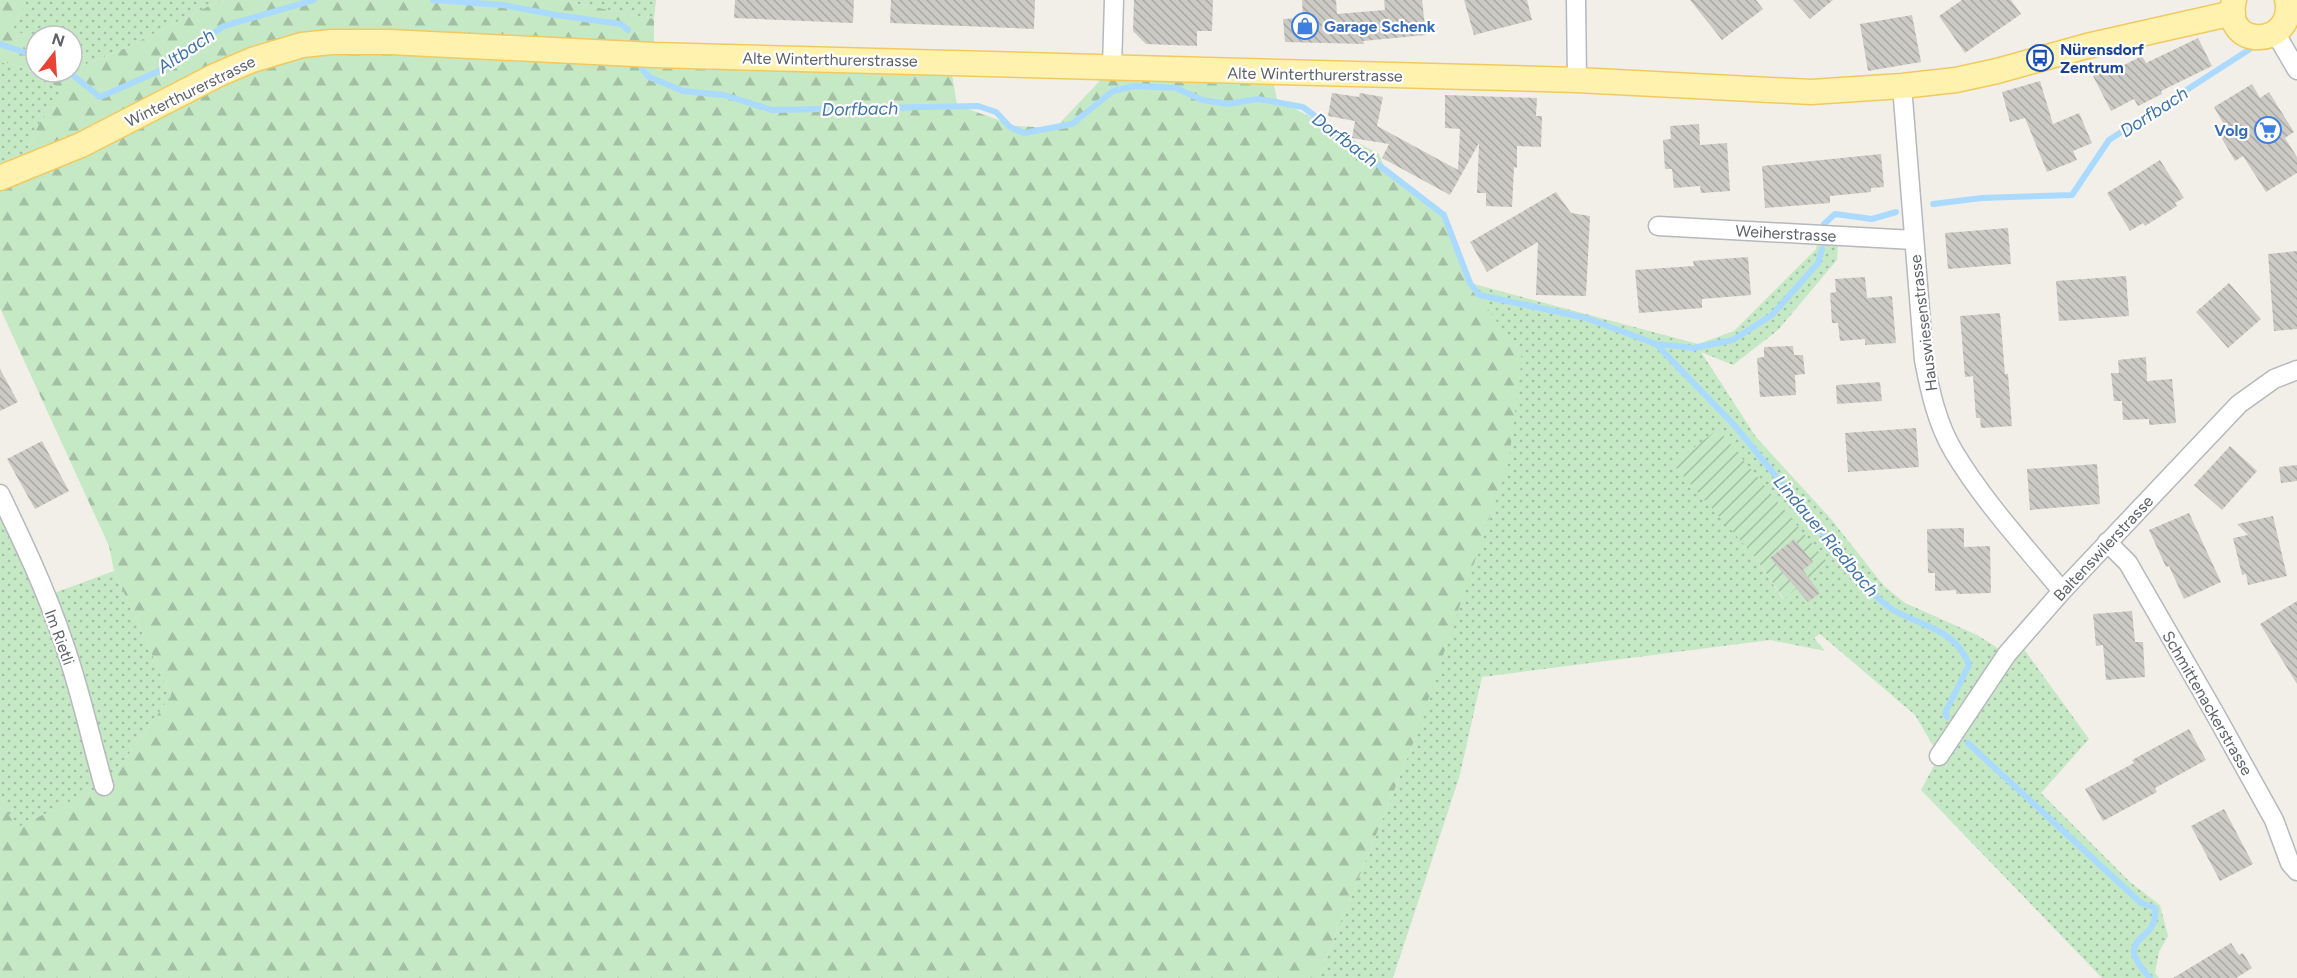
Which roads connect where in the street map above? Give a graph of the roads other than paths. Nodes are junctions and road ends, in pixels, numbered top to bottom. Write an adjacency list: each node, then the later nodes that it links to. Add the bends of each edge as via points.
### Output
1 (1114, 0): 7 (street)
2 (1576, 0): 9 (street)
3 (2287, 0): 5 (main road, via 2288,18)
4 (2233, 6): 5 (main road, via 2238,26 2248,35 2262,38); 10 (main road, Alte Winterthurerstrasse, via 1997,71)
5 (2276, 34): 8 (street)
6 (390, 42): 7 (main road, Alte Winterthurerstrasse, via 654,55); 11 (main road, Winterthurerstrasse, via 302,45 252,60 81,145)
7 (1112, 68): 9 (main road, Alte Winterthurerstrasse)
8 (2297, 70)
9 (1577, 80): 10 (main road, Alte Winterthurerstrasse, via 1811,92)
10 (1902, 86): 13 (street, Hauswiesenstrasse)
11 (0, 178)
12 (1658, 226): 13 (street, Weiherstrasse)
13 (1914, 240): 17 (street, Hauswiesenstrasse, via 1924,360 1933,403 1953,451)
14 (2297, 370): 16 (street, Baltenswilerstrasse, via 2274,379 2239,404)
15 (0, 494): 19 (street, Im Rietli, via 32,560 63,639)
16 (2107, 542): 17 (street, Baltenswilerstrasse); 20 (street, Schmittenackerstrasse, via 2128,563 2274,820 2290,863)
17 (2062, 591): 18 (street, Baltenswilerstrasse, via 2007,654)
18 (1939, 756)
19 (104, 786)
20 (2297, 871)

